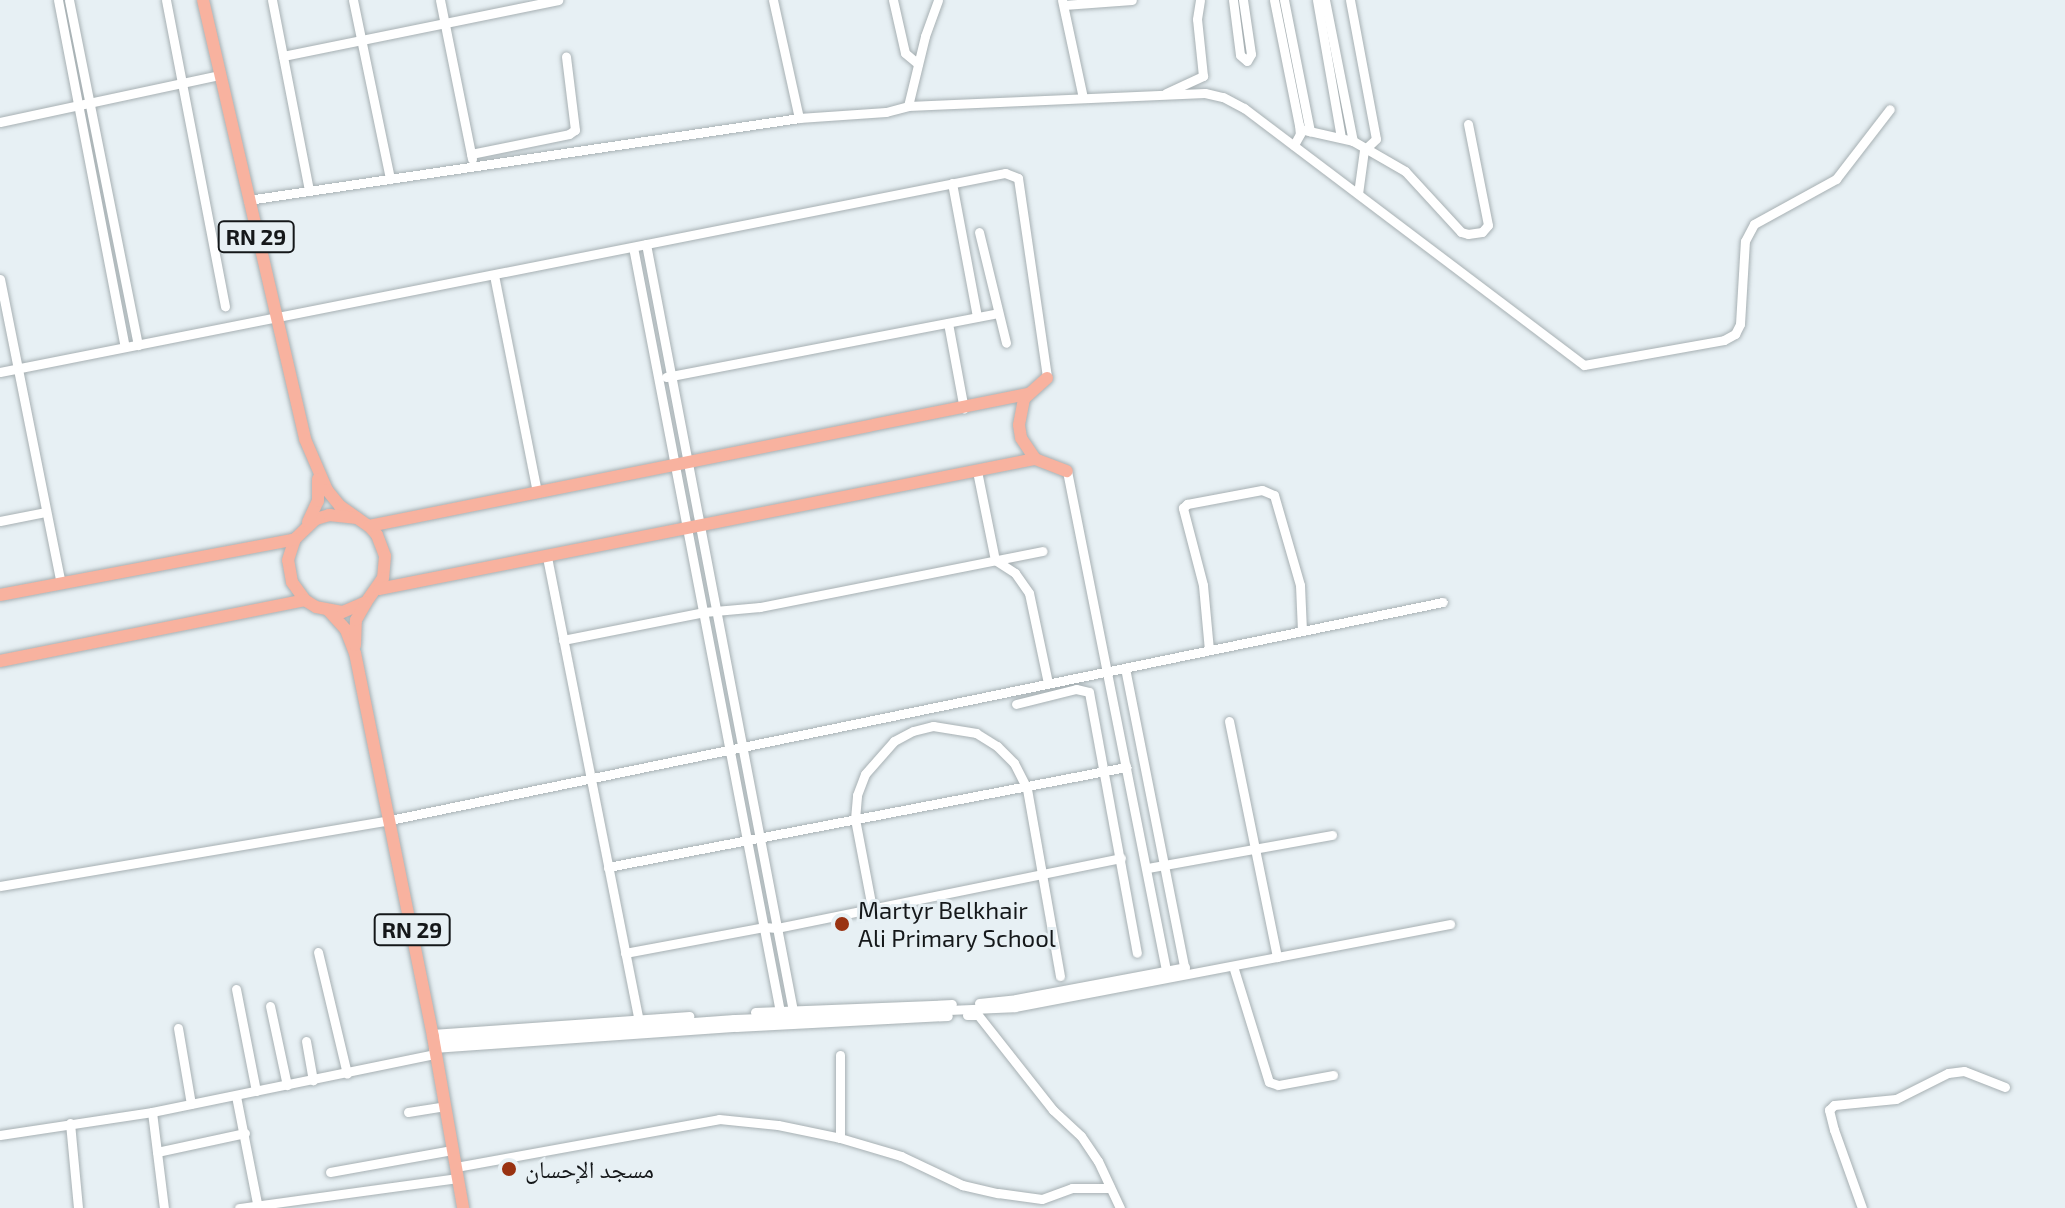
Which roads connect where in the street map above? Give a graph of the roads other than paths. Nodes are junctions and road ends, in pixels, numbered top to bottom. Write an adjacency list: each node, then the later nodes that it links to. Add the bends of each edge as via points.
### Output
1 (58, 0): 32 (street)
2 (69, 0): 32 (street)
3 (166, 0): 29 (street)
4 (203, 0): 28 (main road, RN 29)
5 (272, 0): 25 (street)
6 (353, 0): 24 (street)
7 (440, 0): 23 (street)
8 (558, 0): 23 (street)
9 (773, 0): 35 (street)
10 (893, 0): 27 (street, via 905,53)
11 (1132, 0): 20 (street)
12 (1200, 0): 30 (street, via 1203,76)
13 (1233, 0): 14 (street, via 1240,55 1247,61 1251,54)
14 (1243, 0)
15 (1274, 0): 38 (street)
16 (1284, 0): 39 (street)
17 (1317, 0): 40 (street)
18 (1325, 0): 41 (street)
19 (1350, 0): 43 (street, via 1376,139)
20 (1091, 2): 22 (street)
21 (935, 3): 27 (street)
22 (1063, 3): 31 (street)
23 (444, 22): 24 (street); 44 (street)
24 (361, 39): 25 (street); 46 (street)
25 (283, 56): 48 (street)
26 (566, 57): 44 (street, via 575,130)
27 (918, 64): 33 (street)
28 (220, 75): 29 (street); 50 (main road, RN 29)
29 (182, 84): 32 (street); 58 (street)
30 (1163, 95): 31 (street); 42 (street, via 1223,97)
31 (1083, 98): 33 (street)
32 (84, 106): 36 (street); 53 (street); 55 (street)
33 (908, 106): 35 (street)
34 (1890, 109): 49 (street, via 1836,179 1754,224 1745,241 1735,334 1617,362 1584,365)
35 (799, 118): 45 (street)
36 (0, 122)
37 (1468, 124): 43 (street, via 1488,225 1482,232 1461,232 1405,171)
38 (1300, 129): 39 (street); 42 (street)
39 (1310, 131): 40 (street)
40 (1341, 138): 41 (street)
41 (1353, 141): 43 (street)
42 (1294, 145): 49 (street)
43 (1364, 150): 49 (street)
44 (471, 154): 45 (street)
45 (473, 167): 46 (street)
46 (390, 179): 48 (street)
47 (952, 183): 52 (street); 60 (street); 69 (street, via 1005,173 1018,178)
48 (309, 190): 50 (street)
49 (1358, 194)
50 (248, 200): 61 (main road, RN 29)
51 (979, 232): 59 (street)
52 (646, 244): 54 (street); 68 (street)
53 (119, 246): 55 (street); 64 (street)
54 (633, 247): 56 (street); 70 (street)
55 (107, 248): 65 (street)
56 (494, 275): 61 (street); 78 (street)
57 (0, 279): 66 (street)
58 (225, 306)
59 (998, 313): 60 (street); 63 (street)
60 (977, 317): 62 (street)
61 (275, 319): 64 (street); 77 (main road, RN 29)
62 (948, 323): 68 (street); 72 (street)
63 (1006, 343)
64 (138, 345): 65 (street)
65 (125, 347): 66 (street)
66 (18, 369): 67 (street); 79 (street)
67 (0, 372)
68 (672, 376): 70 (street); 74 (street)
69 (1047, 378): 71 (main road)
70 (659, 379): 74 (street)
71 (1028, 394): 72 (main road); 73 (main road, via 1019,425)
72 (964, 409): 74 (main road)
73 (1035, 459): 75 (main road); 76 (main road)
74 (682, 464): 78 (main road); 84 (street)
75 (977, 471): 84 (main road); 88 (street)
76 (1067, 471): 104 (street)
77 (317, 472): 80 (main road, RN 29, via 333,498); 82 (main road, RN 29, via 318,501)
78 (537, 493): 83 (main road)
79 (46, 512): 81 (street); 89 (street)
80 (357, 518): 82 (main road, via 329,515); 83 (main road, RN 29)
81 (0, 521)
82 (305, 526): 85 (main road, RN 29)
83 (369, 526): 90 (main road, via 385,556)
84 (694, 528): 87 (main road); 96 (street); 97 (street)
85 (295, 539): 89 (main road); 92 (main road, via 289,571)
86 (1042, 551): 88 (street)
87 (547, 557): 90 (main road); 99 (street)
88 (995, 560): 96 (street); 105 (street, via 1015,573 1029,593)
89 (61, 584): 91 (main road)
90 (379, 589): 93 (main road, RN 29)
91 (0, 595)
92 (305, 600): 95 (main road); 102 (main road)
93 (366, 602): 95 (main road, via 342,612); 101 (main road, RN 29, via 356,620)
94 (1443, 602): 98 (street)
95 (329, 611): 101 (main road, RN 29, via 346,630)
96 (717, 611): 97 (street); 108 (street)
97 (704, 612): 99 (street); 109 (street)
98 (1302, 631): 100 (street); 100 (street, via 1300,585 1274,495 1262,490 1187,504 1183,508 1203,585)
99 (563, 640): 112 (street)
100 (1209, 650): 103 (street)
101 (355, 653): 115 (main road, RN 29)
102 (0, 661)
103 (1125, 668): 104 (street); 121 (street)
104 (1105, 672): 105 (street); 110 (street)
105 (1048, 683): 108 (street)
106 (1016, 704): 111 (street, via 1084,688)
107 (1229, 721): 119 (street)
108 (742, 747): 109 (street); 117 (street)
109 (730, 749): 112 (street); 118 (street)
110 (1126, 767): 111 (street); 123 (street)
111 (1105, 770): 113 (street); 120 (street)
112 (591, 778): 115 (street); 122 (street)
113 (1026, 786): 114 (street); 114 (street, via 997,746 976,733 933,726 894,741 878,756 857,795); 124 (street)
114 (855, 819): 117 (street); 126 (street)
115 (390, 820): 125 (street); 145 (main road, RN 29)
116 (1332, 835): 119 (street)
117 (760, 838): 118 (street); 129 (street)
118 (747, 840): 122 (street); 128 (street)
119 (1255, 849): 121 (street); 133 (street)
120 (1121, 858): 124 (street); 132 (street)
121 (1165, 865): 123 (street); 135 (street)
122 (608, 867): 131 (street)
123 (1148, 868): 136 (street)
124 (1042, 874): 126 (street); 137 (street)
125 (0, 886)
126 (872, 908): 129 (street)
127 (1450, 924): 133 (street)
128 (764, 927): 129 (street); 131 (street); 141 (street)
129 (777, 928): 140 (street)
130 (318, 952): 147 (street)
131 (625, 953): 142 (street)
132 (1137, 953)
133 (1277, 957): 134 (street)
134 (1233, 966): 135 (street); 148 (street, via 1269,1082)
135 (1185, 971): 136 (street)
136 (1167, 974): 140 (street, via 1015,1007)
137 (1060, 976)
138 (236, 989): 152 (street)
139 (270, 1006): 150 (street)
140 (793, 1013): 141 (street)
141 (781, 1014): 142 (street)
142 (639, 1022): 145 (street)
143 (178, 1028): 154 (street)
144 (306, 1041): 149 (street)
145 (433, 1044): 147 (street); 155 (main road, RN 29); 166 (street, via 978,1015 1053,1110 1081,1136)
146 (840, 1055): 161 (street)
147 (347, 1074): 149 (street)
148 (1333, 1075)
149 (313, 1080): 150 (street)
150 (287, 1085): 152 (street)
151 (2005, 1087): 173 (street, via 1964,1071 1948,1073 1896,1099 1834,1105 1829,1110)
152 (256, 1091): 153 (street)
153 (236, 1096): 154 (street); 159 (street)
154 (191, 1104): 156 (street)
155 (444, 1106): 157 (street); 162 (main road, RN 29)
156 (152, 1112): 158 (street); 163 (street)
157 (408, 1112)
158 (70, 1123): 160 (street); 168 (street)
159 (245, 1133): 163 (street); 167 (street)
160 (0, 1135)
161 (840, 1138): 165 (street, via 719,1119); 166 (street, via 901,1156 962,1185 998,1193 1042,1199 1072,1188)
162 (452, 1150): 164 (street); 165 (main road, RN 29)
163 (157, 1152): 169 (street)
164 (330, 1172)
165 (456, 1172): 167 (street); 171 (main road, RN 29)
166 (1110, 1188): 172 (street)
167 (258, 1207): 170 (street)
168 (78, 1208)
169 (164, 1208)
170 (239, 1208)
171 (463, 1208)
172 (1120, 1208)
173 (1862, 1208)

